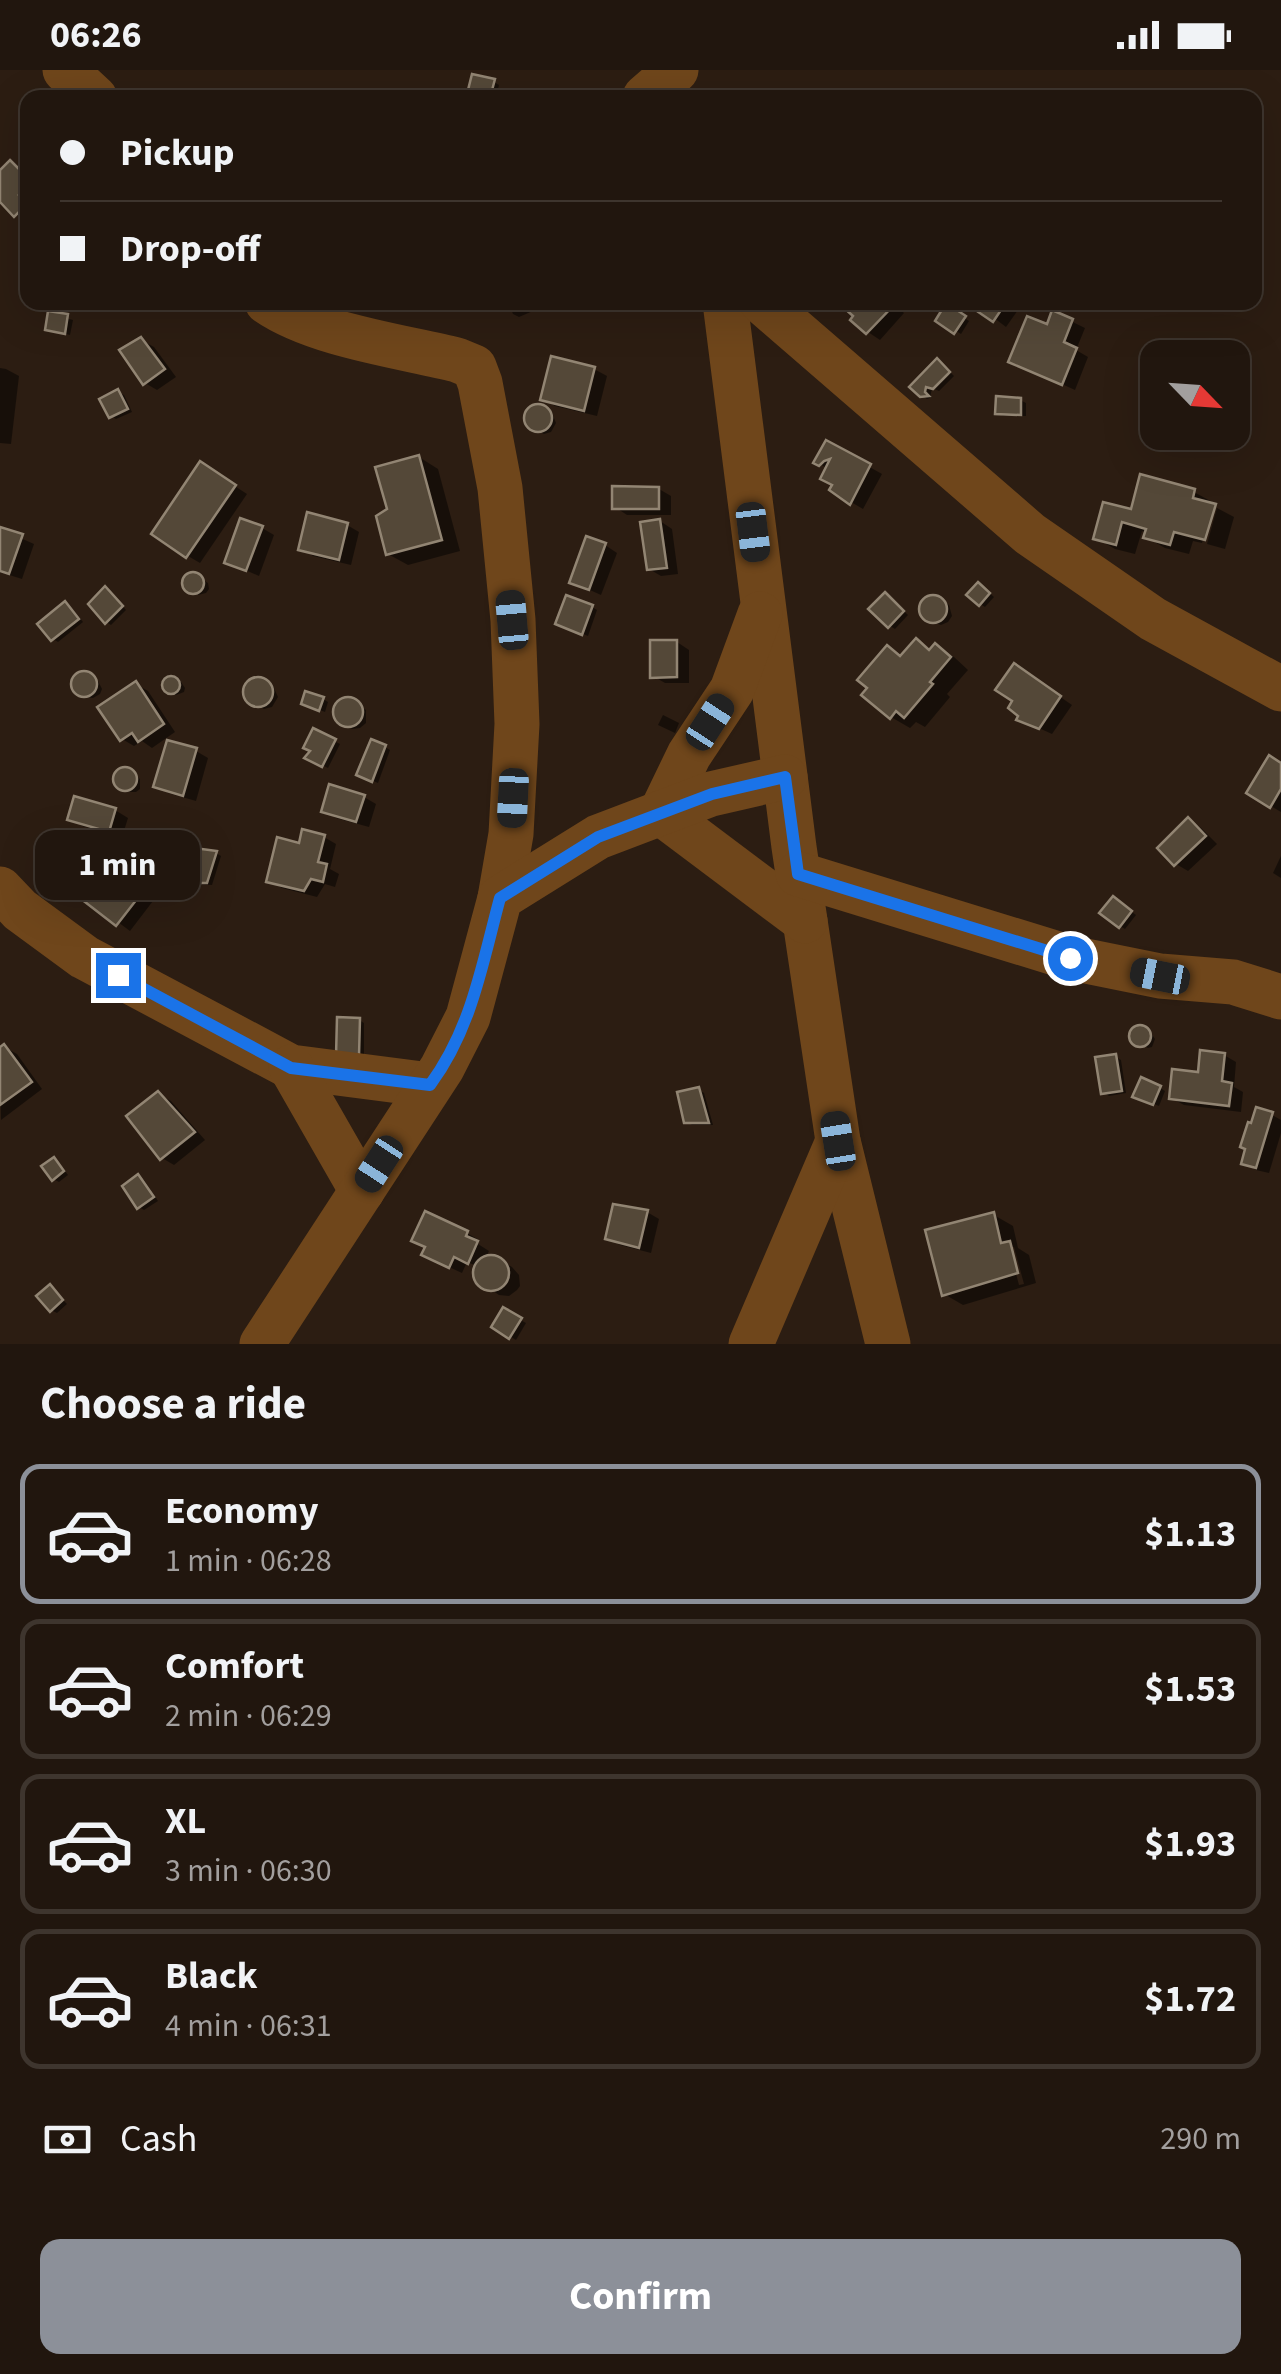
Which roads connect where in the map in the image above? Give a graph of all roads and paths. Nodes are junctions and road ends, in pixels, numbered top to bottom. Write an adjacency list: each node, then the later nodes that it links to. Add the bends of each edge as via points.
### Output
1 (64, 70): 4 (street)
2 (624, 70): 5 (street)
3 (676, 70): 6 (street)
4 (85, 90)
5 (640, 90)
6 (653, 90)
7 (278, 310): 15 (street, via 474,367 500,488 512,620 517,724)
8 (725, 310): 10 (street)
9 (771, 310): 11 (street, via 1030,534 1153,619)
10 (762, 608): 12 (street); 13 (street, via 732,690)
11 (1281, 689)
12 (785, 777): 13 (street); 14 (street)
13 (661, 813): 15 (street, via 598,837); 17 (street)
14 (798, 874): 17 (street); 18 (street, via 1070,958 1233,982)
15 (500, 898): 20 (street, via 468,1017)
16 (7, 904): 19 (street, via 84,956)
17 (805, 921): 21 (street)
18 (1281, 997)
19 (291, 1068): 20 (street); 22 (street)
20 (430, 1085): 22 (street)
21 (838, 1141): 24 (street); 25 (street)
22 (362, 1190): 23 (street)
23 (262, 1344)
24 (751, 1344)
25 (888, 1344)

